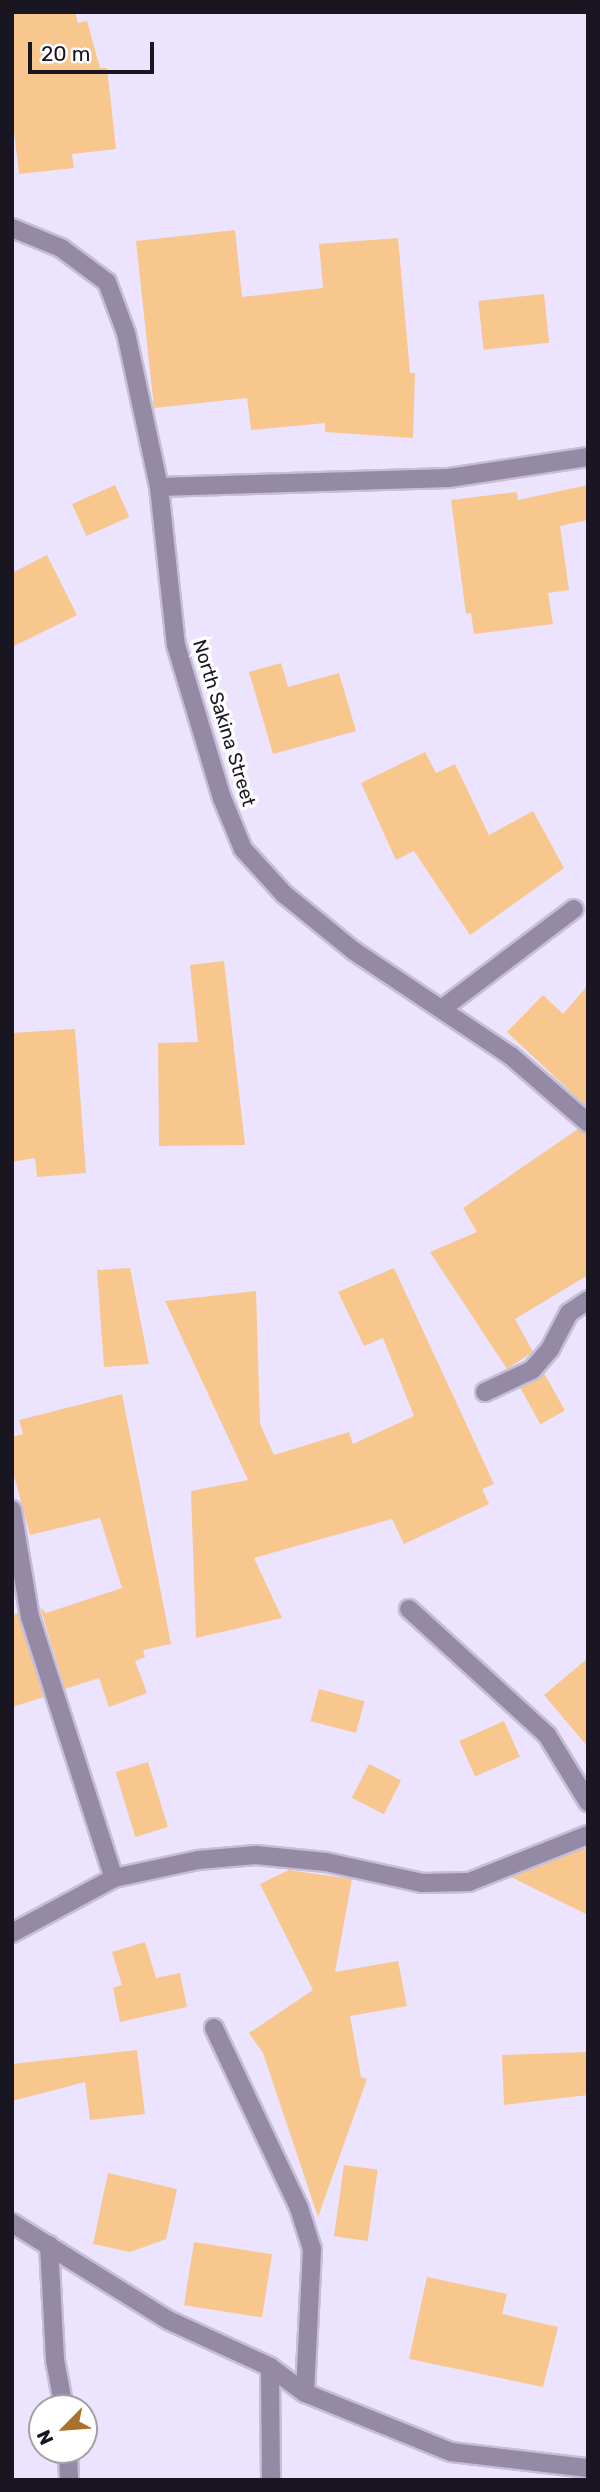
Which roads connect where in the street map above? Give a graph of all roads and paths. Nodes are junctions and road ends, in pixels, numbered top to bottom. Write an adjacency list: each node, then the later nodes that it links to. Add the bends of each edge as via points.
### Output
1 (12, 228): 3 (street, North Sakina Street, via 61,248 107,282 126,333)
2 (588, 457): 3 (street, via 449,478)
3 (159, 487): 5 (street, North Sakina Street, via 176,646 222,798 243,849 284,894 354,951)
4 (574, 909): 5 (street)
5 (443, 1008): 6 (street, North Sakina Street, via 511,1055)
6 (588, 1123)
7 (588, 1300): 8 (street, via 569,1312 550,1349 532,1370)
8 (485, 1392)
9 (12, 1510): 13 (street, via 30,1617)
10 (409, 1609): 11 (street, via 547,1735)
11 (588, 1802)
12 (588, 1835): 13 (street, via 469,1882 422,1883 326,1862 256,1855 198,1860)
13 (114, 1878): 14 (street)
14 (12, 1933)
15 (214, 2028): 19 (street, via 299,2207 312,2249)
16 (12, 2223): 17 (street)
17 (49, 2245): 18 (street, via 168,2320); 20 (street, via 55,2360)
18 (270, 2367): 19 (street); 22 (street)
19 (305, 2393): 21 (street, via 451,2452)
20 (61, 2394)
21 (588, 2468)
22 (271, 2480)

